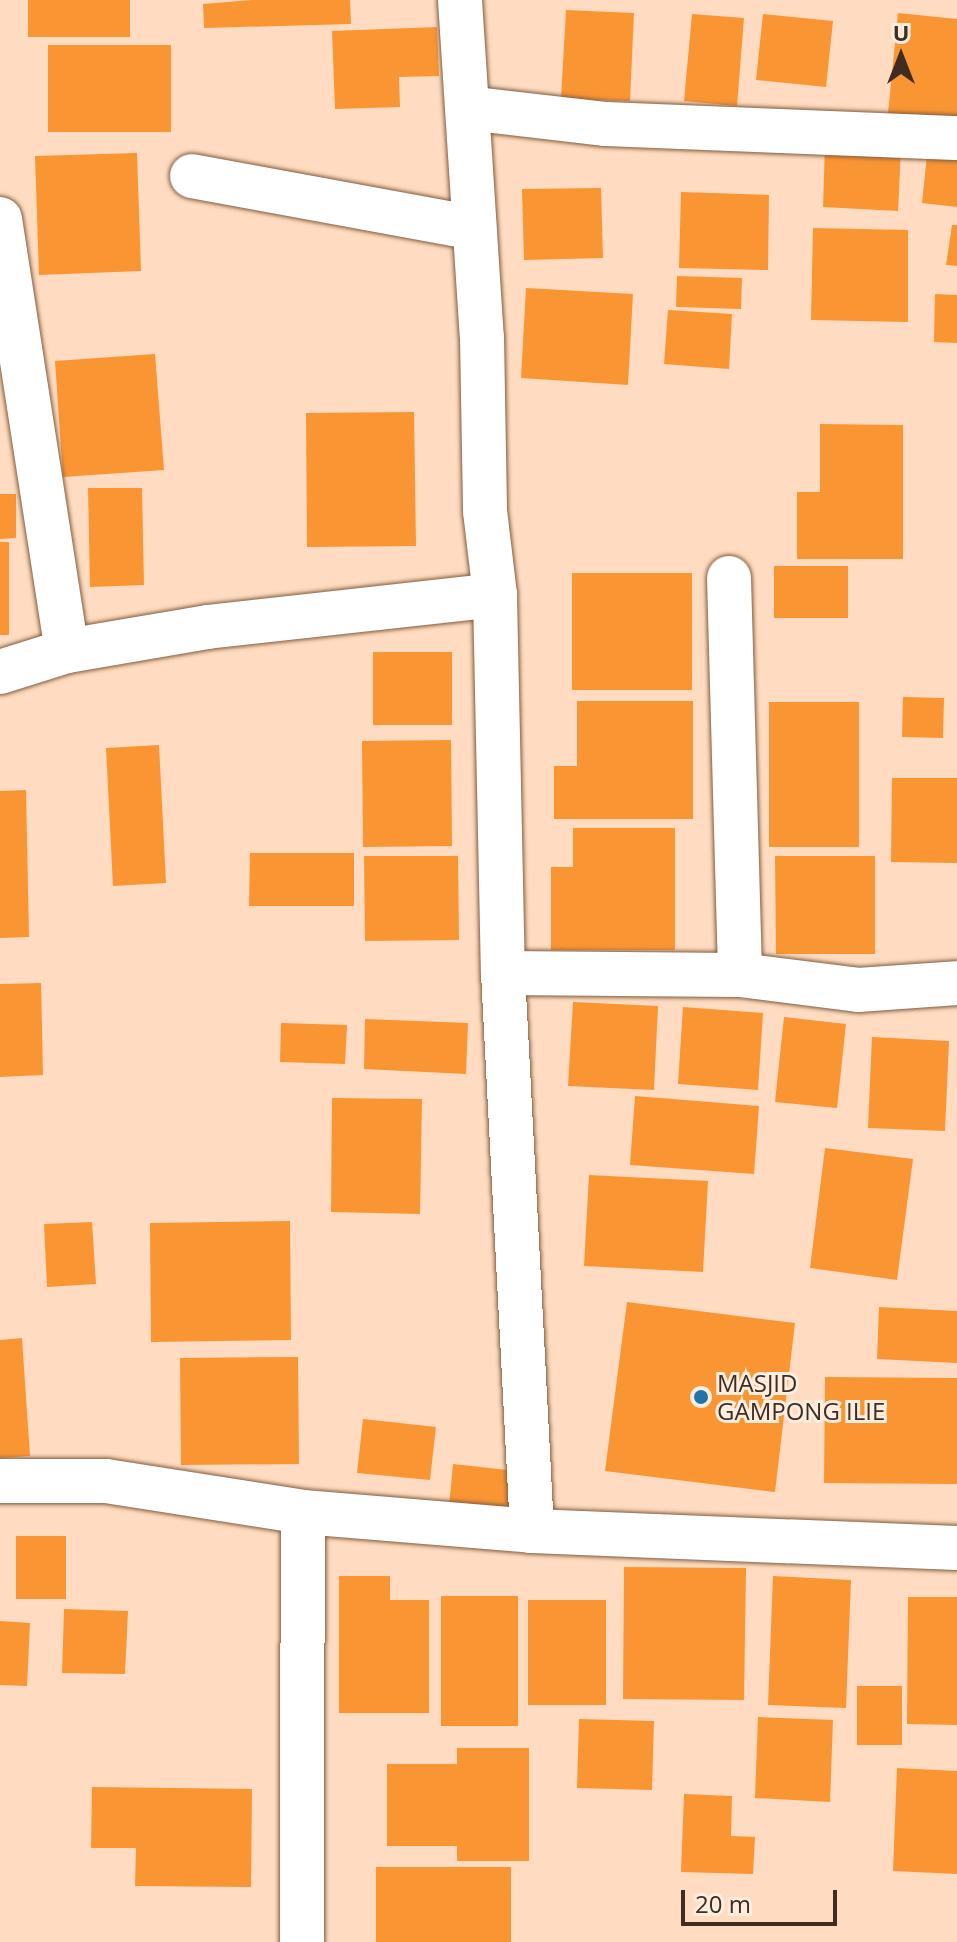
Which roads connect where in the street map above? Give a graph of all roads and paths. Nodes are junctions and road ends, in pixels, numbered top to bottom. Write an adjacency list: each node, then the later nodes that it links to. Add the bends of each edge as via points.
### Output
1 (460, 0): 2 (street)
2 (467, 108): 3 (street, via 606,124); 6 (street)
3 (957, 138)
4 (192, 176): 6 (street)
5 (0, 219): 9 (street)
6 (474, 228): 8 (street, via 485,511)
7 (729, 578): 12 (street)
8 (495, 595): 9 (street, via 207,627); 11 (street)
9 (67, 651): 10 (street)
10 (0, 672)
11 (503, 973): 12 (street); 16 (street)
12 (740, 975): 13 (street, via 858,990)
13 (957, 983)
14 (0, 1481): 15 (street, via 106,1481)
15 (303, 1512): 16 (street); 18 (street)
16 (532, 1531): 17 (street)
17 (957, 1548)
18 (302, 1942)

